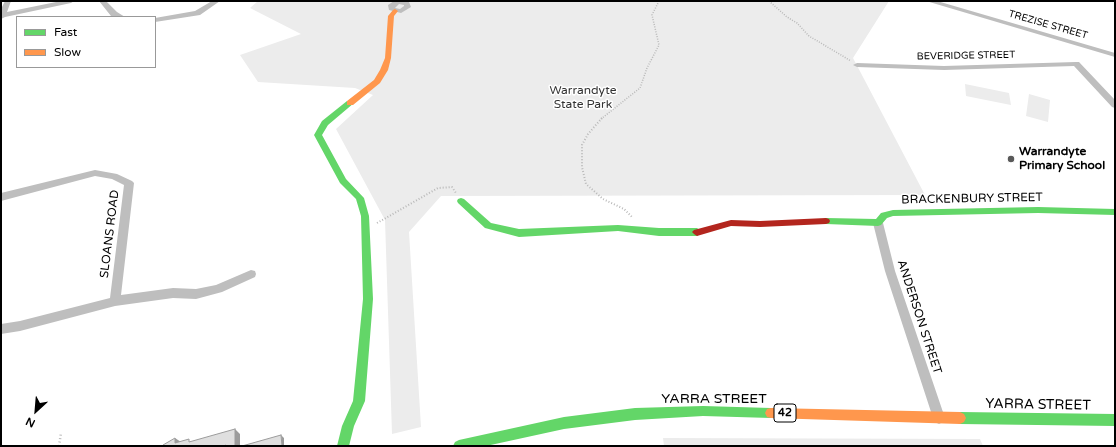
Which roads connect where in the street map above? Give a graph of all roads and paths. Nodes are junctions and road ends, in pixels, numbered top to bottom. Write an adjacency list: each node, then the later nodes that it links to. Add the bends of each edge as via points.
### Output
1 (8, 1): 9 (street)
2 (71, 1): 9 (street)
3 (102, 1): 10 (street)
4 (217, 1): 11 (street, via 197,13)
5 (659, 1): 20 (path, via 652,15 659,45 640,88 600,120 582,145 582,167 586,184 603,199 624,209)
6 (769, 1): 13 (path, via 797,22 809,36)
7 (929, 1): 12 (street, TREZISE STREET)
8 (395, 11): 19 (street, via 391,16 388,58 378,81 325,123 318,135 343,181 360,198 365,216)
9 (2, 16)
10 (119, 16)
11 (156, 20)
12 (1115, 55)
13 (857, 66): 14 (street, BEVERIDGE STREET, via 944,68 1076,64)
14 (1115, 105)
15 (1, 197): 22 (street, SLOANS ROAD, via 94,174 114,176 129,183)
16 (461, 201): 19 (path, via 452,187 438,188); 20 (street, via 488,226 519,233 618,228)
17 (1115, 212): 18 (street, BRACKENBURY STREET, via 1038,210 893,213 884,215)
18 (878, 223): 20 (street, via 836,220 732,223 697,232); 24 (street, ANDERSON STREET, via 890,271)
19 (365, 230): 28 (street, via 368,299 359,401)
20 (645, 231)
21 (251, 274): 22 (street, via 218,290)
22 (115, 301): 23 (street)
23 (1, 329)
24 (939, 418): 25 (street, YARRA STREET / 42); 29 (street, YARRA STREET / 42, via 703,411 635,414 564,423)
25 (1115, 420)
26 (61, 433): 27 (path)
27 (59, 446)
28 (343, 446)
29 (459, 446)

